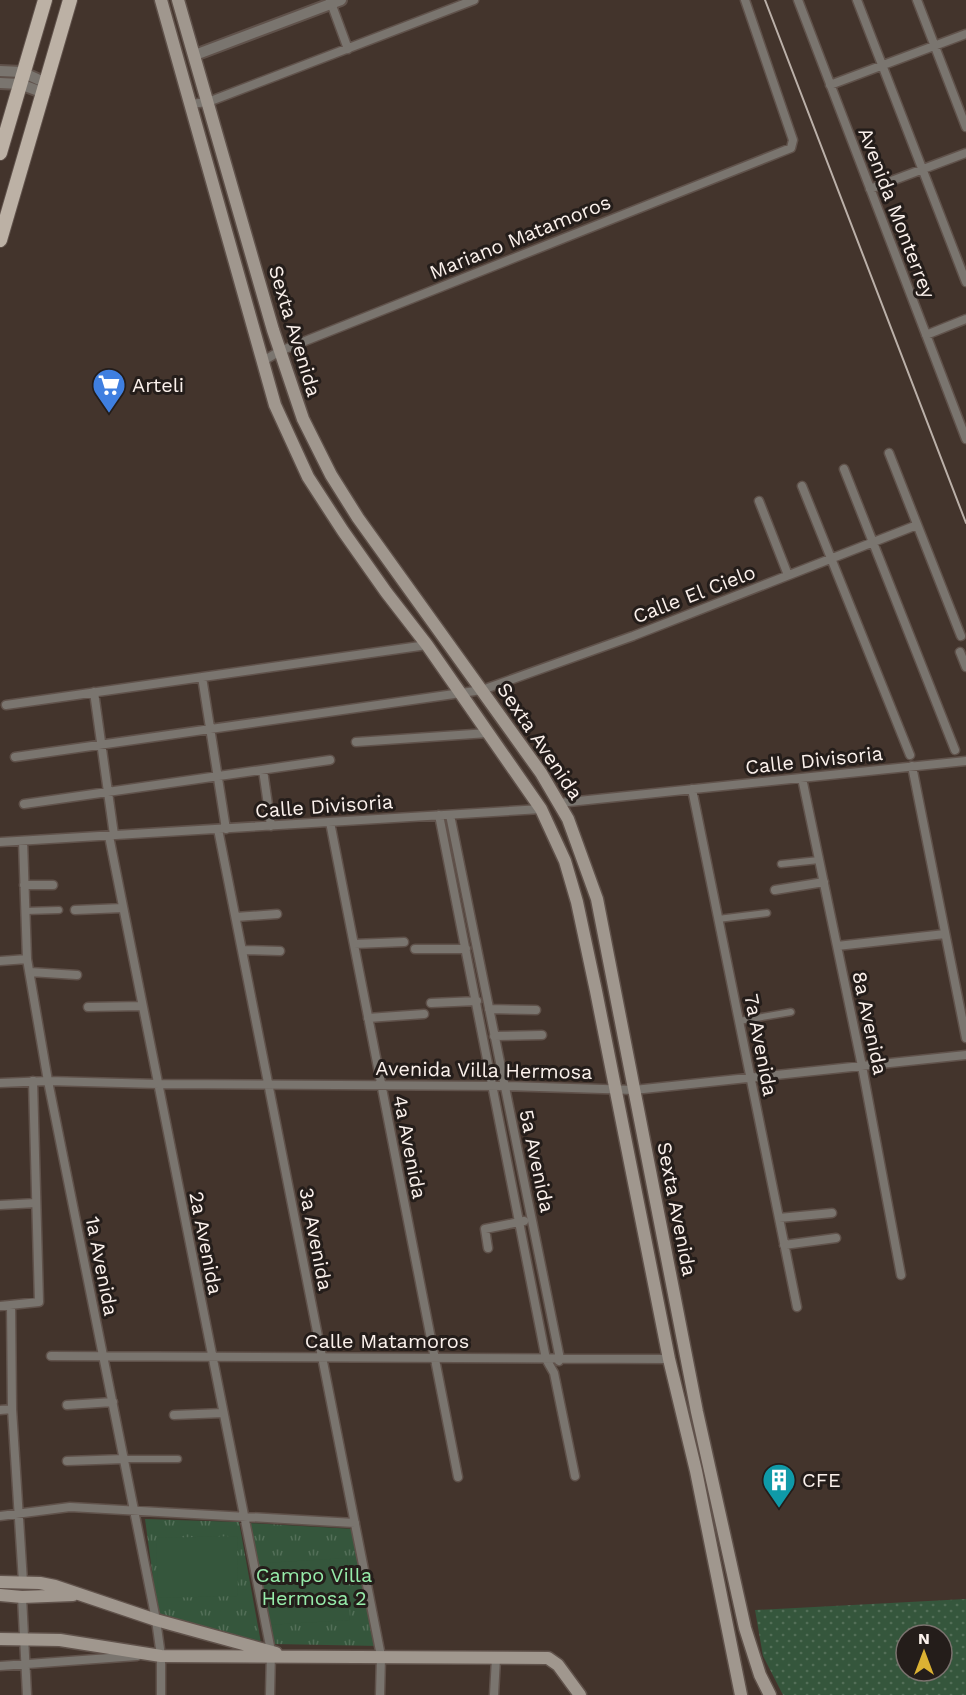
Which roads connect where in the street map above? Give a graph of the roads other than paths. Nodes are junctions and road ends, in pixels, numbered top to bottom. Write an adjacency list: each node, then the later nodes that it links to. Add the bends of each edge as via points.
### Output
1 (45, 0): 17 (main road)
2 (70, 0): 20 (main road)
3 (161, 0): 22 (main road, Sexta Avenida)
4 (474, 0): 13 (street)
5 (745, 0): 32 (street, Mariano Matamoros, via 793,140 791,148)
6 (798, 0): 19 (street, Avenida Monterrey)
7 (857, 0): 15 (street)
8 (917, 0): 12 (street)
9 (181, 1): 14 (main road, Sexta Avenida)
10 (334, 1): 13 (street); 14 (street)
11 (966, 34): 12 (street)
12 (935, 46): 15 (street); 23 (street)
13 (348, 48): 21 (street)
14 (195, 55): 21 (main road, Sexta Avenida)
15 (883, 66): 19 (street); 26 (street)
16 (0, 71): 17 (street)
17 (21, 78): 18 (street); 20 (street); 24 (main road)
18 (0, 83)
19 (830, 85): 27 (street, Avenida Monterrey)
20 (45, 88): 28 (main road)
21 (208, 102): 22 (street); 32 (main road, Sexta Avenida)
22 (190, 104): 33 (main road, Sexta Avenida)
23 (966, 127)
24 (0, 153)
25 (966, 153): 26 (street)
26 (922, 169): 27 (street); 29 (street)
27 (870, 189): 31 (street, Avenida Monterrey)
28 (0, 240)
29 (966, 282)
30 (966, 319): 31 (street)
31 (926, 335): 34 (street, Avenida Monterrey)
32 (280, 351): 33 (street, Mariano Matamoros); 48 (main road, Sexta Avenida, via 303,419 336,482)
33 (263, 361): 44 (main road, Sexta Avenida, via 275,405 308,477 348,539)
34 (966, 439)
35 (889, 453): 39 (street)
36 (844, 469): 40 (street)
37 (802, 486): 41 (street)
38 (759, 501): 42 (street)
39 (917, 525): 40 (street, Calle El Cielo); 43 (street)
40 (872, 542): 41 (street, Calle El Cielo); 56 (street)
41 (831, 558): 42 (street, Calle El Cielo); 57 (street)
42 (788, 575): 48 (street, Calle El Cielo)
43 (960, 636)
44 (427, 645): 47 (street); 50 (main road, Sexta Avenida)
45 (963, 656): 46 (street)
46 (966, 667)
47 (202, 677): 49 (street); 52 (street, 3a Avenida)
48 (482, 690): 50 (street, Calle El Cielo); 67 (main road, Sexta Avenida)
49 (94, 692): 51 (street); 55 (street, 2a Avenida)
50 (460, 694): 52 (street, Calle El Cielo); 53 (main road, Sexta Avenida)
51 (6, 705)
52 (210, 729): 55 (street, Calle El Cielo); 63 (street, 3a Avenida)
53 (488, 733): 54 (street); 69 (main road, Sexta Avenida)
54 (356, 742)
55 (100, 744): 58 (street, Calle El Cielo); 66 (street, 2a Avenida)
56 (955, 750)
57 (910, 755)
58 (15, 757)
59 (330, 760): 62 (street)
60 (966, 761): 61 (street, Calle Divisoria)
61 (912, 766): 64 (street, Calle Divisoria); 94 (street)
62 (262, 770): 63 (street); 73 (street)
63 (218, 776): 66 (street); 74 (street, 3a Avenida)
64 (802, 778): 65 (street, Calle Divisoria); 78 (street, 8a Avenida)
65 (692, 789): 67 (street, Calle Divisoria); 93 (street, 7a Avenida)
66 (108, 792): 68 (street); 75 (street, 2a Avenida)
67 (559, 803): 132 (main road, Sexta Avenida, via 597,899)
68 (24, 804)
69 (542, 809): 71 (street, Calle Divisoria); 131 (main road, Sexta Avenida, via 565,861 577,902)
70 (439, 815): 71 (street, Calle Divisoria); 72 (street, Calle Divisoria); 89 (street, 5a Avenida)
71 (450, 815): 87 (street, 5a Avenida)
72 (330, 822): 73 (street, Calle Divisoria); 96 (street, 4a Avenida)
73 (270, 826): 74 (street, Calle Divisoria)
74 (222, 829): 75 (street, Calle Divisoria); 92 (street, 3a Avenida)
75 (112, 836): 76 (street, Calle Divisoria); 84 (street, 2a Avenida)
76 (23, 841): 77 (street, Calle Divisoria); 81 (street, 1a Avenida)
77 (0, 842)
78 (819, 860): 79 (street); 80 (street, 8a Avenida)
79 (781, 864)
80 (824, 882): 83 (street); 97 (street, 8a Avenida)
81 (24, 885): 82 (street); 88 (street, 1a Avenida)
82 (53, 885)
83 (775, 890)
84 (123, 908): 86 (street); 109 (street, 2a Avenida)
85 (59, 910): 88 (street)
86 (75, 910)
87 (469, 910): 89 (street); 102 (street, 5a Avenida)
88 (25, 911): 103 (street, 1a Avenida)
89 (458, 911): 101 (street, 5a Avenida)
90 (767, 913): 93 (street)
91 (277, 914): 92 (street)
92 (236, 917): 99 (street, 3a Avenida)
93 (718, 919): 116 (street, 7a Avenida)
94 (945, 934): 97 (street); 119 (street)
95 (404, 942): 96 (street)
96 (354, 944): 115 (street, 4a Avenida)
97 (837, 946): 121 (street, 8a Avenida)
98 (416, 948): 101 (street)
99 (243, 950): 100 (street); 127 (street, 3a Avenida)
100 (280, 951)
101 (467, 953): 102 (street); 107 (street, 5a Avenida)
102 (478, 956): 111 (street, 5a Avenida)
103 (27, 959): 104 (street); 105 (street, 1a Avenida)
104 (0, 961)
105 (30, 972): 106 (street); 124 (street, 1a Avenida)
106 (77, 975)
107 (477, 1001): 108 (street); 129 (street, 5a Avenida)
108 (431, 1002)
109 (142, 1006): 110 (street); 126 (street, 2a Avenida)
110 (88, 1007)
111 (489, 1009): 112 (street); 118 (street, 5a Avenida)
112 (536, 1010)
113 (791, 1012): 116 (street)
114 (424, 1014): 115 (street)
115 (368, 1018): 128 (street, 4a Avenida)
116 (739, 1021): 122 (street, 7a Avenida)
117 (542, 1035): 118 (street)
118 (494, 1036): 130 (street, 5a Avenida)
119 (966, 1038)
120 (966, 1055): 121 (street, Avenida Villa Hermosa)
121 (862, 1066): 122 (street, Avenida Villa Hermosa); 142 (street, 8a Avenida)
122 (751, 1078): 132 (street, Avenida Villa Hermosa); 136 (street, 7a Avenida)
123 (33, 1081): 124 (street, Avenida Villa Hermosa); 125 (street, Avenida Villa Hermosa); 133 (street)
124 (48, 1081): 126 (street, Avenida Villa Hermosa); 147 (street, 1a Avenida)
125 (0, 1083)
126 (158, 1084): 127 (street, Avenida Villa Hermosa); 148 (street, 2a Avenida)
127 (269, 1085): 128 (street, Avenida Villa Hermosa); 149 (street, 3a Avenida)
128 (381, 1085): 129 (street, Avenida Villa Hermosa); 150 (street, 4a Avenida)
129 (494, 1086): 130 (street, Avenida Villa Hermosa); 138 (street, 5a Avenida)
130 (504, 1086): 131 (street, Avenida Villa Hermosa); 137 (street, 5a Avenida)
131 (615, 1089): 132 (street, Avenida Villa Hermosa); 153 (main road, Sexta Avenida)
132 (634, 1090): 192 (main road, Sexta Avenida, via 697,1412 740,1606 751,1650)
133 (36, 1203): 134 (street); 143 (street, via 39,1302)
134 (0, 1205)
135 (832, 1213): 136 (street)
136 (779, 1218): 140 (street, 7a Avenida)
137 (532, 1220): 138 (street); 152 (street, 5a Avenida)
138 (520, 1221): 141 (street, via 485,1229); 151 (street, 5a Avenida)
139 (836, 1238): 140 (street)
140 (784, 1245): 145 (street, 7a Avenida)
141 (488, 1248)
142 (901, 1275)
143 (11, 1305): 144 (street); 157 (street)
144 (0, 1306)
145 (797, 1307)
146 (51, 1356): 147 (street, Calle Matamoros)
147 (104, 1356): 148 (street, Calle Matamoros); 155 (street, 1a Avenida)
148 (212, 1357): 149 (street, Calle Matamoros); 159 (street, 2a Avenida)
149 (323, 1358): 150 (street, Calle Matamoros); 170 (street, 3a Avenida)
150 (435, 1358): 151 (street, Calle Matamoros); 165 (street, 4a Avenida)
151 (546, 1359): 152 (street, Calle Matamoros); 154 (street, 5a Avenida)
152 (560, 1359): 153 (street, Calle Matamoros); 154 (street)
153 (669, 1359): 191 (main road, Sexta Avenida)
154 (554, 1373): 164 (street, 5a Avenida)
155 (113, 1402): 156 (street); 161 (street, 1a Avenida)
156 (68, 1405)
157 (12, 1409): 158 (street); 167 (street)
158 (0, 1410)
159 (223, 1413): 160 (street); 169 (street, 2a Avenida)
160 (174, 1415)
161 (125, 1459): 162 (street); 163 (street); 166 (street, 1a Avenida)
162 (178, 1459)
163 (67, 1461)
164 (575, 1476)
165 (458, 1477)
166 (135, 1511): 167 (street, via 66,1507); 169 (street); 176 (street, 1a Avenida)
167 (20, 1515): 168 (street); 172 (street)
168 (0, 1516)
169 (244, 1517): 170 (street); 179 (street, 2a Avenida)
170 (355, 1523): 181 (street, 3a Avenida)
171 (0, 1582): 172 (main road)
172 (23, 1582): 174 (main road)
173 (0, 1594): 175 (main road)
174 (80, 1594): 175 (main road); 176 (main road)
175 (22, 1597): 178 (street)
176 (156, 1620): 179 (main road); 180 (street, 1a Avenida)
177 (0, 1639): 178 (main road)
178 (25, 1639): 180 (main road, via 60,1640); 183 (street)
179 (271, 1654): 180 (main road); 181 (main road); 187 (street, 2a Avenida)
180 (157, 1655): 183 (street); 186 (street, 1a Avenida)
181 (381, 1656): 182 (main road); 188 (street, 3a Avenida)
182 (496, 1658): 189 (street); 190 (main road, via 548,1658)
183 (26, 1665): 184 (street); 185 (street)
184 (0, 1666)
185 (27, 1695)
186 (161, 1695)
187 (270, 1695)
188 (380, 1695)
189 (494, 1695)
190 (580, 1695)
191 (741, 1695)
192 (770, 1695)

